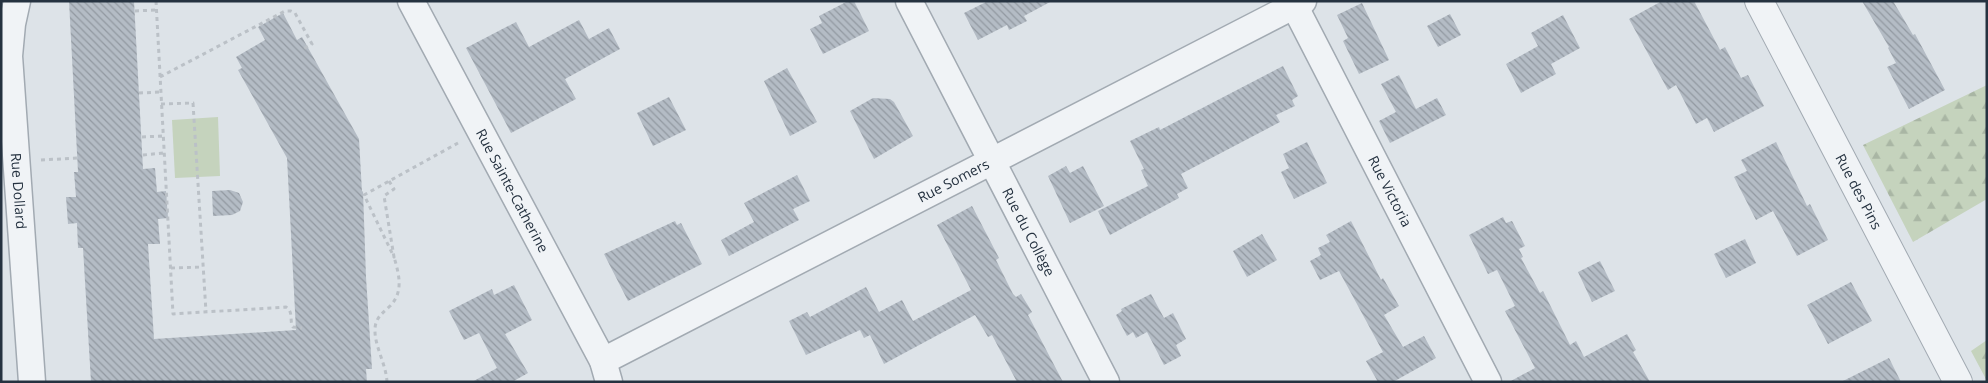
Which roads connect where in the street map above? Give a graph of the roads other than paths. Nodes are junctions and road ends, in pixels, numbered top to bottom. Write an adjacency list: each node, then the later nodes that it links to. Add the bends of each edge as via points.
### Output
1 (17, 1): 6 (street, Rue Dollard)
2 (411, 1): 8 (street, Rue Sainte-Catherine)
3 (909, 1): 7 (street, Rue du Collège)
4 (1759, 1): 12 (street, Rue des Pins)
5 (1297, 3): 7 (street, Rue Somers); 11 (street, Rue Victoria)
6 (5, 51): 9 (street, Rue Dollard)
7 (993, 162): 8 (street, Rue Somers); 10 (street, Rue du Collège)
8 (606, 371)
9 (32, 382)
10 (1106, 382)
11 (1488, 382)
12 (1958, 382)

